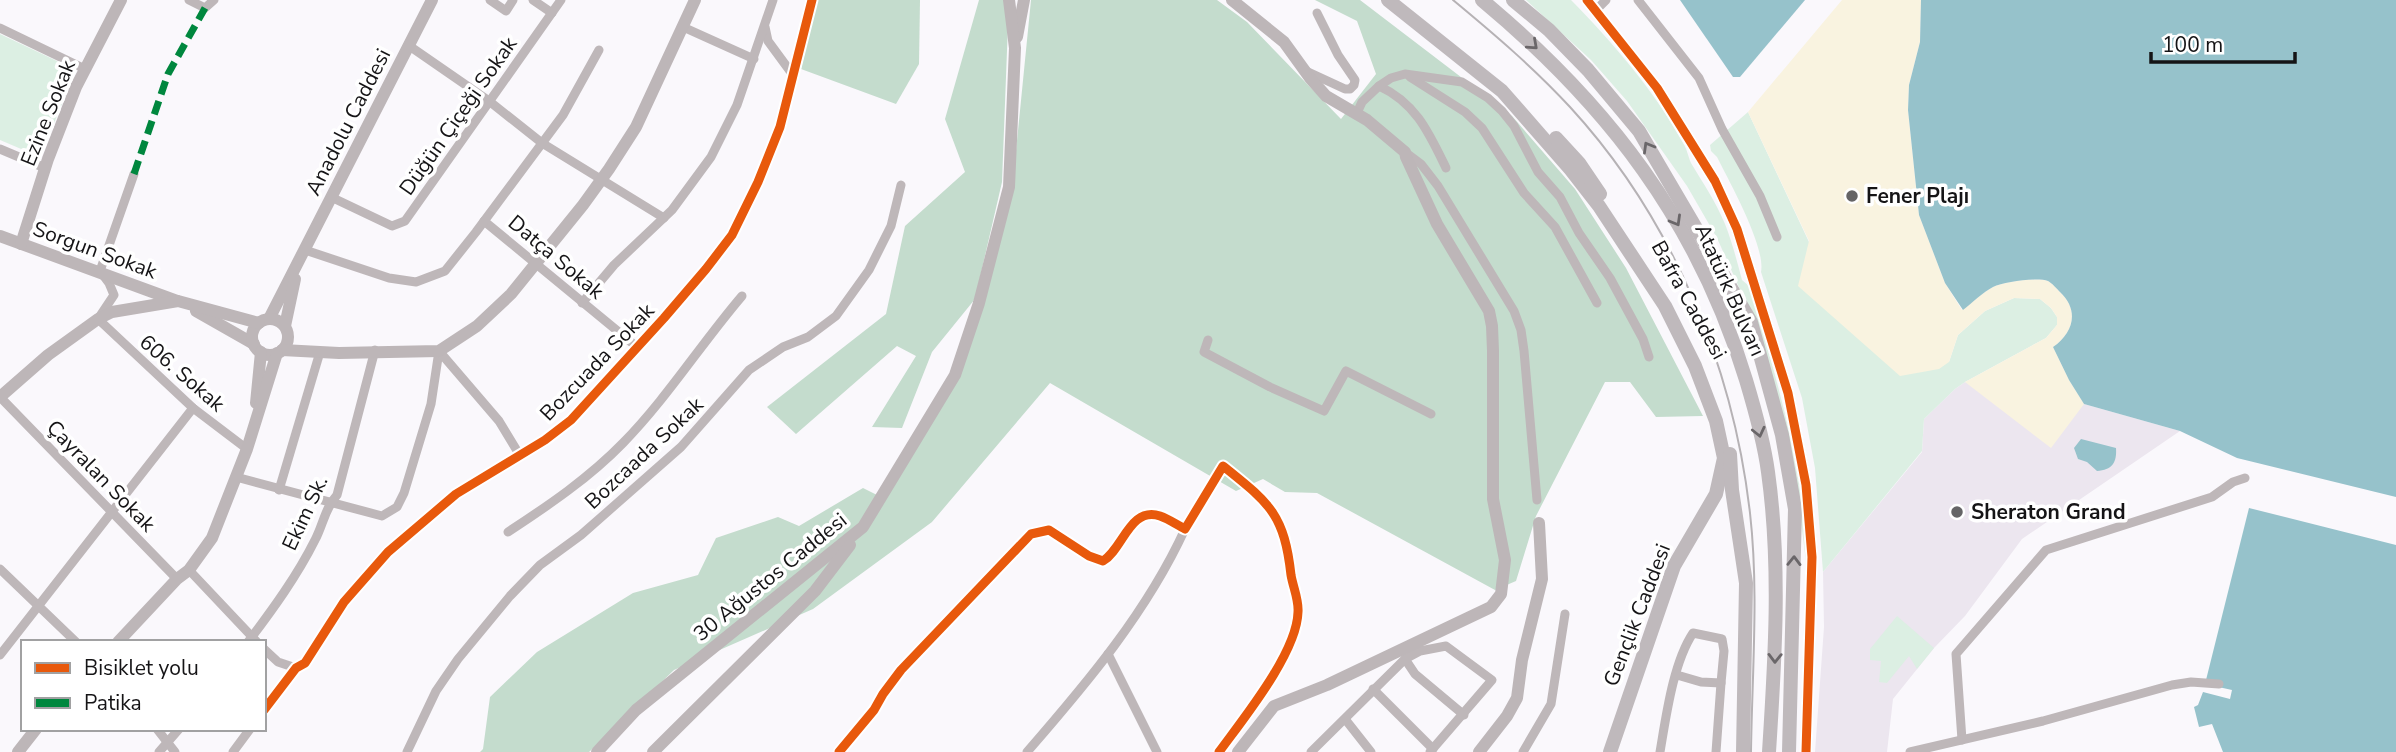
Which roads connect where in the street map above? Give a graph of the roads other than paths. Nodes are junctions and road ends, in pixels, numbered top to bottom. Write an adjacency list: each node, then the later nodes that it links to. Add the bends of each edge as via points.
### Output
1 (121, 0): 31 (street, Ezine Sokak)
2 (189, 0): 3 (street, via 205,8)
3 (214, 0)
4 (432, 0): 27 (street, Anadolu Caddesi)
5 (490, 0): 6 (street, via 506,11)
6 (513, 0)
7 (533, 0): 22 (street)
8 (561, 0): 22 (street, Düğün Çiçeği Sokak)
9 (695, 0): 25 (street)
10 (773, 0): 24 (street)
11 (812, 0): 34 (street, Bozcuada Sokak)
12 (1009, 0): 28 (street, 30 Ağustos Caddesi)
13 (1024, 0): 28 (street)
14 (1231, 0): 32 (street, via 1284,42)
15 (1388, 0): 76 (main road, Bafra Caddesi, via 1502,91 1599,206 1677,330 1710,401)
16 (1402, 0): 80 (main road, Bafra Caddesi, via 1509,87 1579,163 1659,281 1704,365 1728,440)
17 (1482, 0): 136 (main road, Atatürk Bulvarı, one-way to 136, via 1556,66 1634,156 1692,248 1732,335 1768,471 1776,558)
18 (1513, 0): 137 (main road, Atatürk Bulvarı, one-way to 18, via 1795,509 1783,435 1751,322 1639,131 1588,70)
19 (1606, 0): 21 (street)
20 (1638, 0): 49 (street, via 1699,78)
21 (1591, 5): 138 (street, via 1657,88 1715,181 1740,235 1788,393 1806,485 1812,557)
22 (552, 13): 36 (street, Düğün Çiçeği Sokak)
23 (1317, 13): 32 (street, via 1354,85 1345,89)
24 (765, 26): 30 (street); 34 (street, via 768,41)
25 (683, 27): 30 (street); 44 (street, via 636,127)
26 (0, 28): 31 (street)
27 (408, 45): 36 (street); 46 (street, Anadolu Caddesi)
28 (1015, 48): 85 (street, 30 Ağustos Caddesi, via 1009,187 979,303 954,374)
29 (598, 50): 38 (street, via 563,116)
30 (754, 59): 47 (street, via 711,157)
31 (85, 69): 41 (street, Ezine Sokak)
32 (1304, 70): 37 (street, via 1326,96)
33 (1405, 74): 35 (street); 58 (street, via 1482,128 1524,193 1555,227); 69 (street, via 1462,82 1502,111 1610,278)
34 (793, 75): 64 (street, Bozcuada Sokak, via 780,127 732,235)
35 (1379, 86): 37 (street); 42 (street, via 1396,94 1427,129)
36 (489, 101): 38 (street); 46 (street, Düğün Çiçeği Sokak, via 405,221 392,226)
37 (1356, 115): 40 (street)
38 (542, 142): 44 (street); 48 (street)
39 (0, 149): 41 (street)
40 (1405, 152): 81 (street, via 1438,186 1514,311 1524,351); 126 (street, via 1437,224 1489,311 1493,499 1505,560 1501,594 1491,607 1274,706)
41 (45, 168): 51 (street, Ezine Sokak)
42 (1446, 168)
43 (134, 174): 54 (street)
44 (601, 180): 47 (street); 53 (street)
45 (901, 185): 119 (street, Bozcaada Sokak, via 886,237 836,316 750,370 681,447 540,565 458,659 436,691)
46 (331, 197): 52 (street, Anadolu Caddesi)
47 (664, 218): 57 (street)
48 (484, 221): 52 (street, via 445,271 416,282); 53 (street, Datça Sokak)
49 (1777, 237)
50 (2, 239): 51 (street, Sorgun Sokak)
51 (21, 244): 54 (street, Sorgun Sokak)
52 (302, 255): 60 (street); 61 (street)
53 (536, 264): 57 (street, Datça Sokak); 67 (street, via 477,326)
54 (100, 271): 56 (street, Sorgun Sokak); 59 (street, via 114,295)
55 (742, 296): 87 (street, via 624,442 589,476)
56 (178, 301): 59 (street, via 112,312); 60 (street); 63 (street)
57 (582, 303): 64 (street, Datça Sokak)
58 (1597, 303)
59 (98, 319): 70 (street); 71 (street, 606. Sokak)
60 (264, 321): 61 (street, via 275,319); 63 (street, via 253,332)
61 (286, 331): 66 (street); 68 (street)
62 (1208, 340): 72 (street, via 1204,352 1324,411 1346,371)
63 (258, 348): 66 (street, via 266,354); 73 (street)
64 (637, 348): 75 (street, Bozcuada Sokak, via 571,420)
65 (374, 350): 67 (street); 68 (street); 82 (street, Ekim Sk., via 337,495)
66 (280, 351): 68 (street); 73 (street)
67 (439, 351): 75 (street, via 499,421); 82 (street, via 430,404 397,507 382,516)
68 (316, 352): 79 (street)
69 (1650, 357)
70 (0, 397): 83 (street, Çayralan Sokak)
71 (193, 408): 74 (street, 606. Sokak); 83 (street)
72 (1431, 414)
73 (253, 427): 74 (street)
74 (247, 449): 77 (street)
75 (519, 454): 100 (street, Bozcuada Sokak, via 456,494 388,552 344,602 305,663)
76 (1724, 458): 131 (main road, Gençlik Caddesi, via 1716,494 1674,566)
77 (236, 477): 79 (street); 89 (street, via 212,538)
78 (2245, 478): 112 (street, via 2212,497 2046,550 1956,654)
79 (279, 490): 82 (street)
80 (1732, 490): 132 (main road, Gençlik Caddesi, via 1677,572); 135 (main road, Bafra Caddesi, via 1745,583)
81 (1537, 500)
82 (331, 502): 95 (street, Ekim Sk., via 287,589)
83 (111, 510): 90 (street, Çayralan Sokak); 91 (street)
84 (1539, 523): 129 (street, via 1542,579 1517,698)
85 (863, 527): 120 (street, 30 Ağustos Caddesi, via 636,710); 121 (street, via 815,591)
86 (1185, 528): 97 (street, via 1172,558); 122 (street, via 1157,515 1143,516 1103,561 1049,530 1031,534 901,670); 125 (street, via 1223,466 1266,502 1282,528 1297,601 1293,635 1277,669)
87 (508, 532)
88 (0, 569): 91 (street)
89 (189, 570): 90 (street); 95 (street)
90 (177, 579): 94 (street)
91 (38, 605): 93 (street); 98 (street)
92 (1565, 614): 130 (street, via 1551,704)
93 (74, 640)
94 (120, 640)
95 (252, 640)
96 (266, 651): 100 (street, via 278,662)
97 (1108, 654): 123 (street); 124 (street)
98 (0, 655)
99 (1405, 659): 104 (street); 106 (street, via 1415,674); 106 (street, via 1447,646 1492,680)
100 (296, 668): 105 (street, Bozcuada Sokak)
101 (1677, 675): 102 (street); 102 (street, via 1683,648 1693,633 1722,639); 133 (street)
102 (1721, 683): 134 (street)
103 (2219, 684): 112 (street, via 2172,685)
104 (1373, 689): 107 (street); 114 (street)
105 (266, 707)
106 (1464, 715): 114 (street)
107 (1345, 719): 127 (street); 128 (street)
108 (34, 731): 115 (street)
109 (159, 731): 113 (street)
110 (177, 731): 113 (street)
111 (249, 731): 118 (street)
112 (1962, 740): 139 (street)
113 (168, 741): 116 (street); 117 (street)
114 (1431, 750)
115 (18, 752)
116 (159, 752)
117 (176, 752)
118 (233, 752)
119 (407, 752)
120 (597, 752)
121 (653, 752)
122 (839, 752)
123 (1027, 752)
124 (1157, 752)
125 (1219, 752)
126 (1238, 752)
127 (1311, 752)
128 (1371, 752)
129 (1479, 752)
130 (1523, 752)
131 (1610, 752)
132 (1616, 752)
133 (1660, 752)
134 (1716, 752)
135 (1743, 752)
136 (1769, 752)
137 (1790, 752)
138 (1806, 752)
139 (1910, 752)

